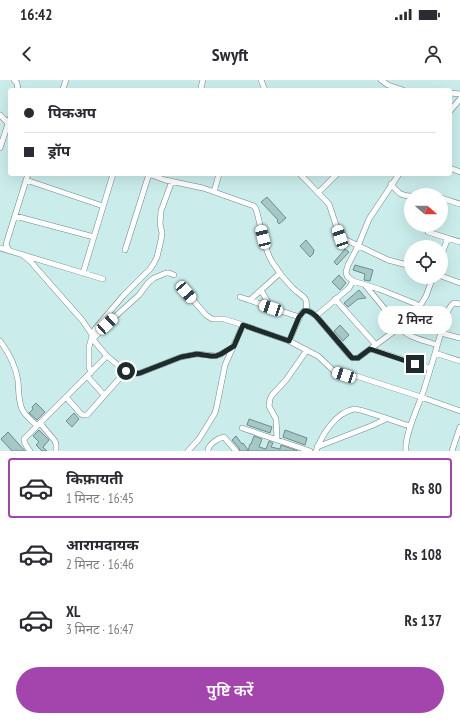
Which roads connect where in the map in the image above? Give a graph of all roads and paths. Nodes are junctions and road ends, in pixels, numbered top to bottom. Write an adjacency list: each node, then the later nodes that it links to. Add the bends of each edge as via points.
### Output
1 (381, 80): 2 (street)
2 (397, 88)
3 (460, 99): 4 (street)
4 (452, 109)
5 (8, 130): 6 (street)
6 (0, 148)
7 (27, 176): 15 (street)
8 (112, 176): 23 (street)
9 (148, 176): 32 (street)
10 (156, 176): 16 (street)
11 (218, 176): 18 (street)
12 (302, 176): 19 (street)
13 (334, 176): 19 (street)
14 (397, 176): 17 (street)
15 (26, 180): 23 (street); 24 (street)
16 (172, 181): 18 (street); 59 (street, via 160,211 162,233 154,263 95,328)
17 (391, 184): 20 (street); 29 (street, via 369,219)
18 (214, 192): 36 (street, via 255,207 267,250)
19 (318, 193): 29 (street, via 329,204 340,237)
20 (404, 196)
21 (448, 200): 22 (street)
22 (460, 204)
23 (103, 206): 26 (street)
24 (15, 216): 26 (street); 31 (street, via 6,245)
25 (428, 232): 27 (street)
26 (94, 237): 35 (street)
27 (448, 238): 28 (street)
28 (460, 242)
29 (358, 246): 34 (street); 40 (street, via 346,269 347,276)
30 (0, 248): 31 (street)
31 (9, 250): 33 (street)
32 (125, 250)
33 (23, 255): 35 (street); 59 (street, via 82,320)
34 (404, 264)
35 (83, 273): 39 (street)
36 (280, 273): 44 (street); 52 (street, via 305,298)
37 (174, 276): 59 (street, via 166,273 154,278)
38 (448, 278): 41 (street)
39 (103, 279)
40 (353, 281): 42 (street); 47 (street)
41 (460, 282)
42 (365, 284): 50 (street); 57 (street)
43 (430, 284): 50 (street)
44 (261, 290): 48 (street); 51 (street)
45 (186, 292): 56 (street, via 212,319 224,319)
46 (240, 297): 48 (street)
47 (336, 299): 53 (street); 63 (street)
48 (250, 300): 51 (street)
49 (460, 304): 55 (street, via 452,304)
50 (420, 306): 55 (street, via 424,313)
51 (271, 308): 54 (street)
52 (306, 311): 53 (street); 54 (street)
53 (316, 316): 66 (street, via 352,358 358,358)
54 (299, 317): 62 (street)
55 (445, 321): 58 (street)
56 (243, 325): 62 (street); 65 (street)
57 (400, 327): 63 (street); 64 (street, via 410,336)
58 (441, 333): 60 (street); 64 (street)
59 (93, 337): 69 (street); 73 (street, via 89,347)
60 (460, 338)
61 (0, 341): 81 (street, via 8,352 16,373 23,411)
62 (289, 341): 67 (street)
63 (376, 345): 66 (street)
64 (438, 345): 68 (street)
65 (234, 346): 72 (street, via 216,356 197,354 181,357 140,373); 89 (street, via 225,365 215,412 199,439)
66 (370, 349): 71 (street)
67 (307, 350): 74 (street, via 318,356 335,372); 85 (street, via 270,400 269,406 276,419)
68 (435, 353): 70 (street); 71 (street)
69 (107, 356): 72 (street); 73 (street)
70 (460, 361)
71 (430, 368): 78 (street)
72 (126, 371): 76 (street)
73 (89, 375): 76 (street); 77 (street)
74 (344, 375)
75 (356, 376): 78 (street)
76 (104, 395): 77 (street, via 85,416)
77 (66, 397): 81 (street)
78 (421, 397): 79 (street); 82 (street)
79 (460, 412)
80 (386, 418): 82 (street); 86 (street); 86 (street, via 356,409 346,412 331,424)
81 (39, 425): 87 (street, via 24,439 25,446); 88 (street, via 55,441)
82 (410, 426): 93 (street)
83 (242, 428): 85 (street)
84 (460, 430): 94 (street)
85 (277, 439): 92 (street)
86 (317, 449)
87 (30, 451)
88 (56, 451)
89 (188, 451)
90 (208, 451): 91 (street, via 209,445 224,437)
91 (236, 451)
92 (310, 451)
93 (406, 451)
94 (452, 451)

